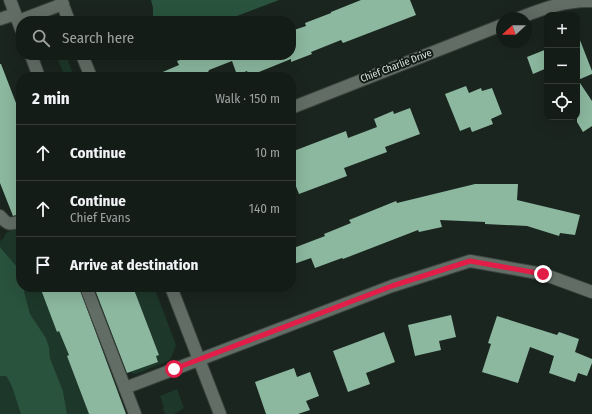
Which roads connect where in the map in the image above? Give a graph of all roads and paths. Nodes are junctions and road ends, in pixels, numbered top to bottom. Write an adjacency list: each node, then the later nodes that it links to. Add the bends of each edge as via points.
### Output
1 (10, 0): 5 (street)
2 (591, 0): 4 (street, via 556,4)
3 (62, 2): 6 (street); 7 (street)
4 (532, 13)
5 (16, 16)
6 (30, 16)
7 (67, 16)
8 (0, 20): 9 (street)
9 (16, 21)
10 (496, 27): 15 (street, Chief Charlie Drive)
11 (33, 60): 13 (street)
12 (84, 60): 14 (street)
13 (37, 72)
14 (89, 72)
15 (296, 106)
16 (0, 216): 17 (street, via 7,223)
17 (16, 223)
18 (88, 292): 22 (street)
19 (173, 292): 21 (street)
20 (592, 292): 21 (street, via 543,274 470,261 392,286)
21 (199, 360): 22 (street); 24 (street)
22 (125, 388): 23 (street)
23 (135, 414)
24 (220, 414)

